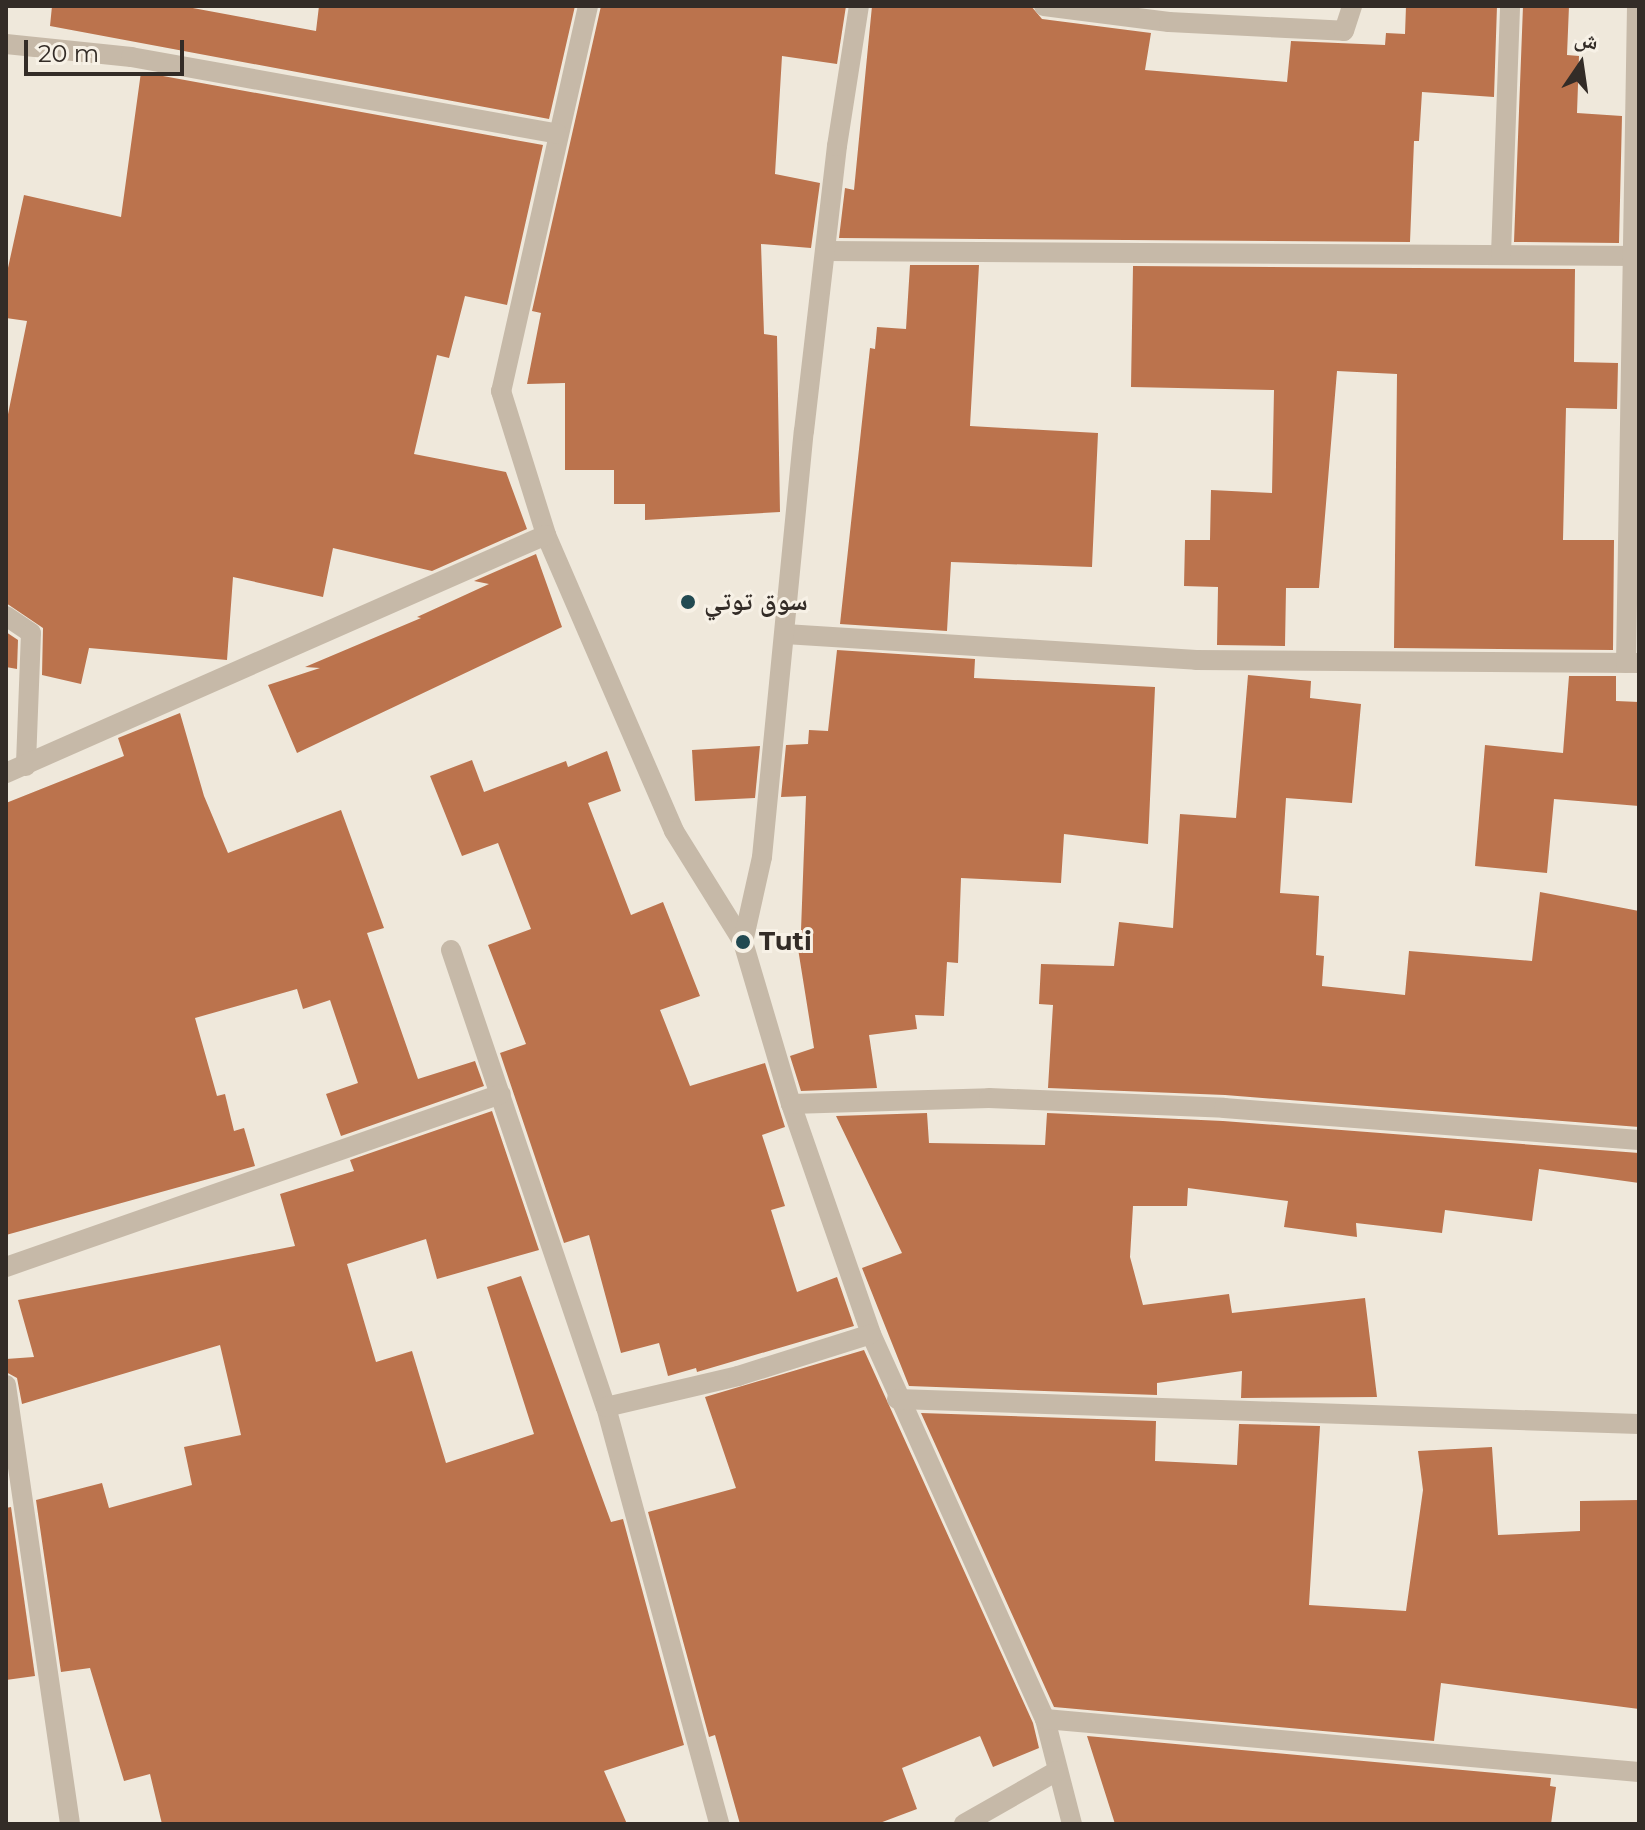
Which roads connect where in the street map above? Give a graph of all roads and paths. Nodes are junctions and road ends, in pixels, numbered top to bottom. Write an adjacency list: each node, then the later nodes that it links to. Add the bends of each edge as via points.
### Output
1 (588, 6): 8 (street)
2 (859, 6): 9 (street)
3 (1044, 6): 4 (street, via 1169,22 1344,31)
4 (1352, 6)
5 (1510, 6): 10 (street)
6 (1637, 6): 11 (street)
7 (6, 44): 8 (street, via 131,57)
8 (557, 134): 12 (street, via 501,391)
9 (826, 251): 10 (street); 14 (street)
10 (1501, 254): 11 (street)
11 (1637, 256): 15 (street)
12 (546, 535): 16 (street); 18 (street, via 674,831)
13 (6, 616): 16 (street, via 31,633)
14 (785, 634): 15 (street, via 1196,660); 18 (street, via 762,857)
15 (1633, 663)
16 (26, 766): 17 (street)
17 (6, 773)
18 (743, 942): 21 (street)
19 (451, 950): 20 (street)
20 (501, 1094): 23 (street); 27 (street)
21 (791, 1104): 22 (street, via 1005,1098 1224,1108); 24 (street)
22 (1639, 1140)
23 (6, 1267)
24 (871, 1334): 26 (street); 27 (street, via 738,1376)
25 (6, 1385): 32 (street)
26 (897, 1399): 28 (street); 29 (street)
27 (606, 1407): 33 (street)
28 (1639, 1424)
29 (1045, 1719): 30 (street); 31 (street)
30 (1057, 1771): 34 (street); 35 (street)
31 (1639, 1772)
32 (70, 1824)
33 (719, 1824)
34 (964, 1824)
35 (1072, 1824)

